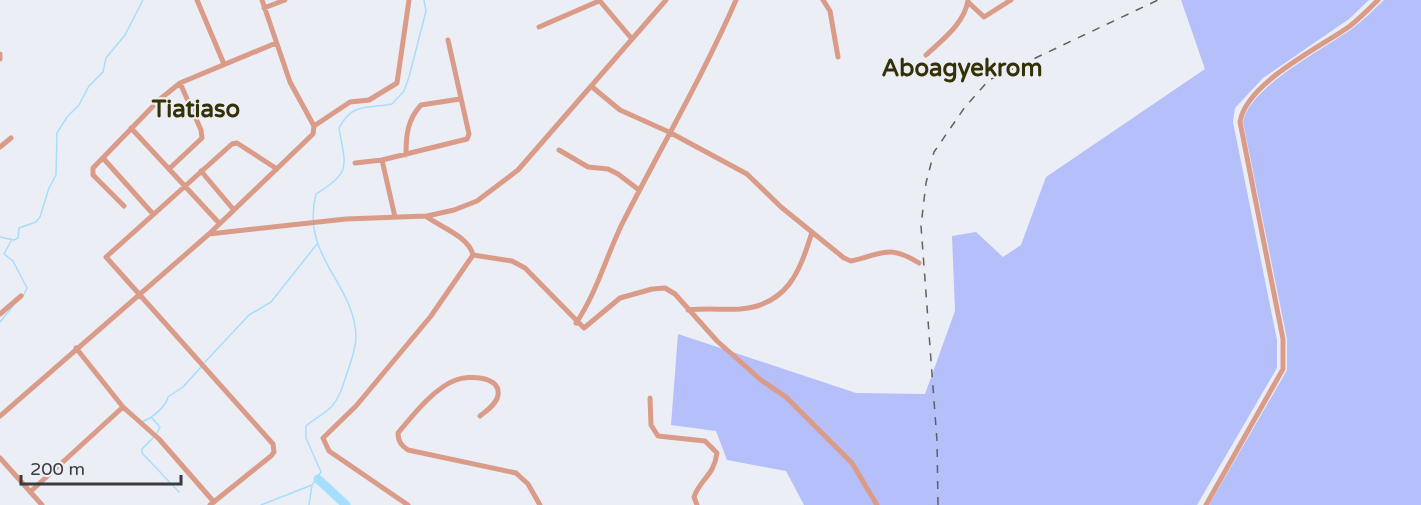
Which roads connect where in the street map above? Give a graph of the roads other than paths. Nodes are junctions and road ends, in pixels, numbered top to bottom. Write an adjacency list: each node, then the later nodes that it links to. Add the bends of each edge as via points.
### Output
1 (197, 0): 19 (street)
2 (262, 0): 12 (street)
3 (285, 0): 12 (street)
4 (409, 0): 23 (street, via 397,83 369,100 350,102)
5 (599, 0): 13 (street); 14 (street)
6 (666, 0): 14 (street)
7 (736, 0): 25 (street)
8 (823, 0): 18 (street, via 830,11)
9 (1011, 0): 11 (street, via 984,17)
10 (1378, 0): 66 (street, via 1353,24 1267,83 1241,111 1283,339 1283,369)
11 (968, 1): 17 (street, via 966,11 950,33)
12 (264, 8): 16 (street)
13 (540, 27)
14 (632, 39): 21 (street)
15 (448, 40): 22 (street)
16 (276, 43): 19 (street); 23 (street, via 290,82)
17 (927, 55)
18 (838, 57)
19 (224, 64): 20 (street)
20 (180, 83): 24 (street); 33 (street, via 202,138)
21 (591, 86): 25 (street, via 620,110); 41 (street, via 500,186 470,204)
22 (460, 99): 29 (street, via 418,108 406,131); 29 (street, via 467,139)
23 (314, 126): 34 (street, via 313,134)
24 (131, 128): 30 (street); 33 (street)
25 (669, 132): 37 (street); 44 (street, via 747,174)
26 (11, 138): 27 (street)
27 (0, 147)
28 (559, 150): 37 (street, via 588,166 618,174)
29 (406, 155): 31 (street)
30 (103, 158): 38 (street, via 93,168 93,174); 40 (street)
31 (382, 160): 32 (street); 42 (street)
32 (355, 163)
33 (169, 169): 36 (street)
34 (277, 169): 35 (street, via 234,143); 39 (street)
35 (201, 171): 36 (street); 39 (street)
36 (184, 186): 40 (street); 43 (street)
37 (639, 190): 52 (street, via 592,300)
38 (124, 206)
39 (234, 209): 43 (street)
40 (153, 214): 48 (street, via 106,256)
41 (427, 216): 42 (street); 46 (street, via 465,241)
42 (395, 217): 45 (street)
43 (219, 223): 45 (street)
44 (812, 232): 47 (street, via 851,261 871,253 897,252); 50 (street, via 795,279 779,295 745,308)
45 (209, 234): 48 (street)
46 (473, 255): 52 (street, via 512,261 525,268); 62 (street, via 431,316 356,406 323,438 329,451)
47 (919, 263)
48 (140, 292): 53 (street); 60 (street, via 273,444 271,456)
49 (21, 296): 51 (street)
50 (688, 310): 52 (street, via 675,294 665,288 652,288 612,302 587,327); 65 (street, via 717,341 786,397 852,463)
51 (0, 314)
52 (576, 323)
53 (76, 348): 55 (street); 56 (street)
54 (650, 398): 64 (street, via 651,425 658,436 705,441 717,453 708,479 697,488)
55 (123, 407): 59 (street); 60 (street, via 159,439)
56 (0, 416)
57 (480, 416): 63 (street, via 492,406 498,391 483,378 455,380 415,412 398,438 408,450 516,473)
58 (0, 458): 59 (street)
59 (30, 492): 61 (street)
60 (212, 503)
61 (42, 505)
62 (408, 505)
63 (540, 505)
64 (697, 505)
65 (877, 505)
66 (1206, 505)

